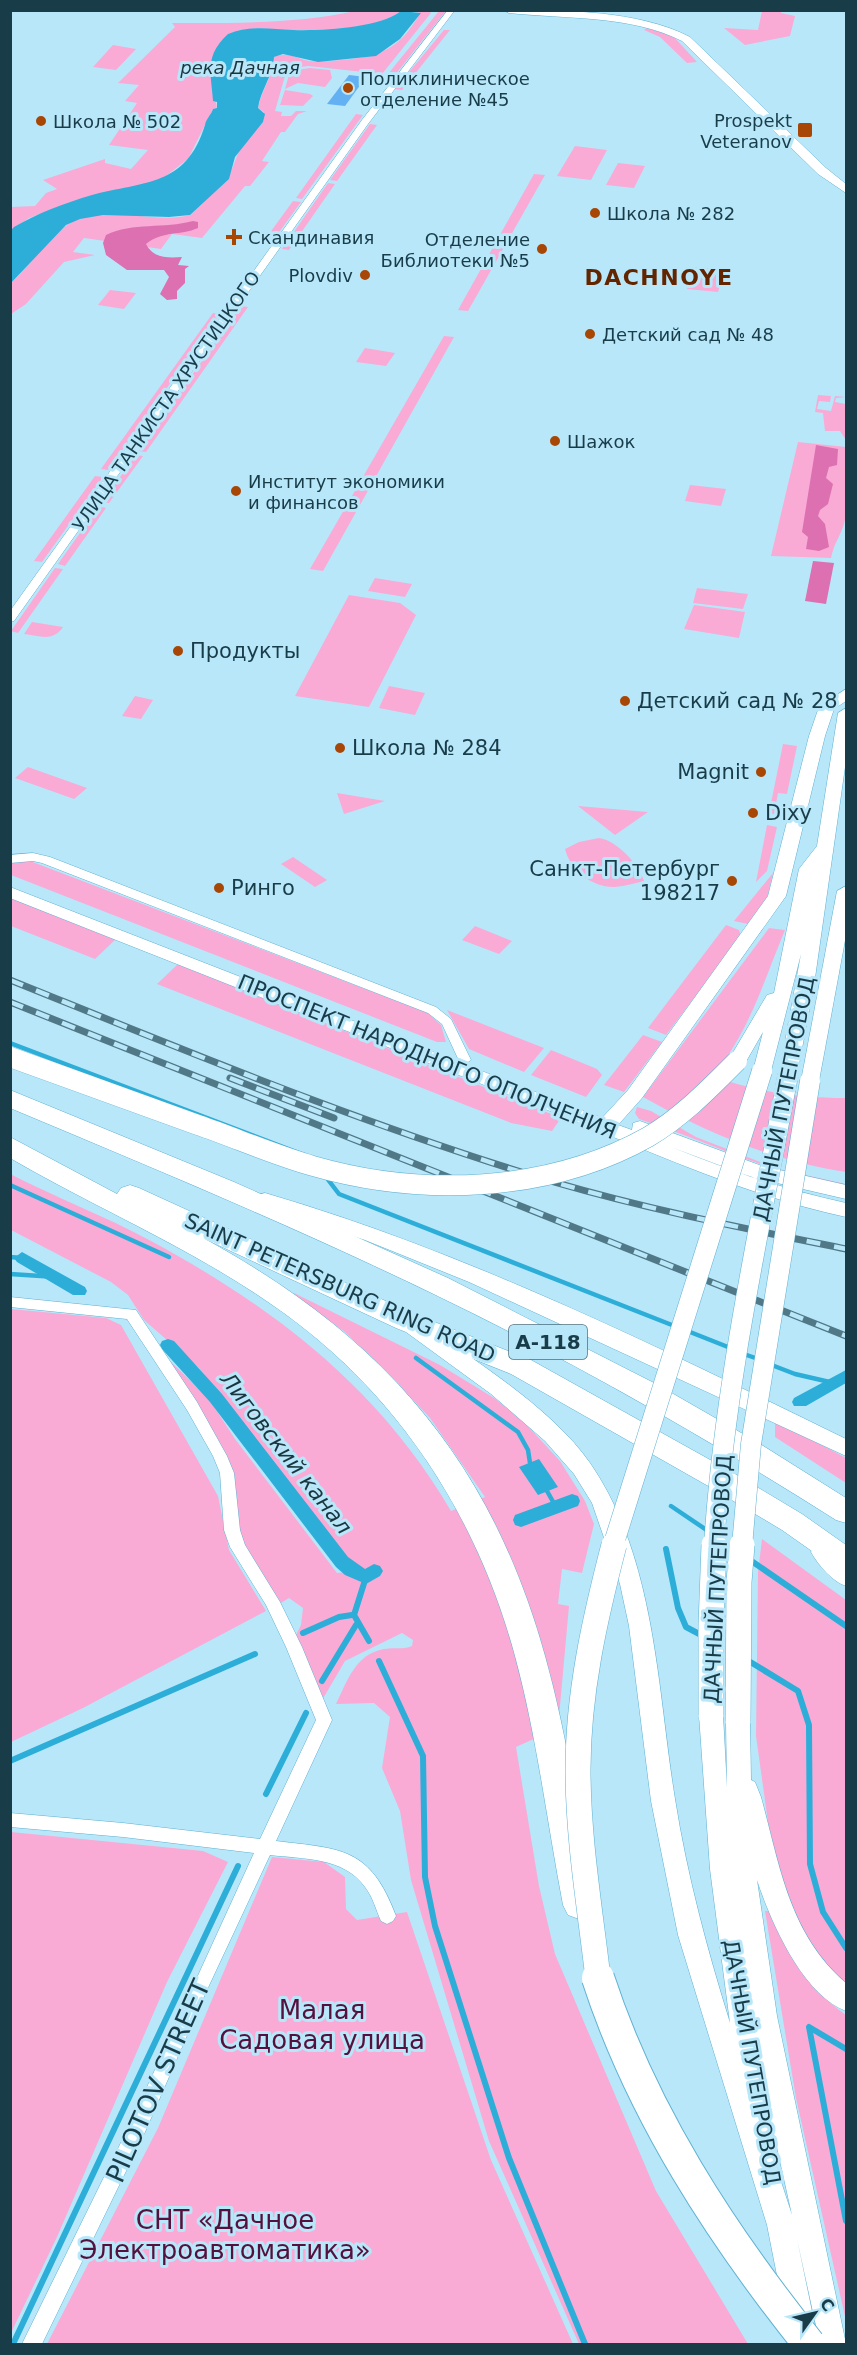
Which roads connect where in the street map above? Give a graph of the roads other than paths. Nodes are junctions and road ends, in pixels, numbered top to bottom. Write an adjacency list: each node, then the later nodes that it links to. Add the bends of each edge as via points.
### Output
1 (452, 10): 6 (street, УЛИЦА ТАНКИСТА ХРУСТИЦКОГО, via 364,122)
2 (509, 10): 5 (main road, via 676,32 822,171)
3 (544, 10): 4 (main road, via 683,29)
4 (846, 181)
5 (846, 189)
6 (10, 619)
7 (846, 694): 18 (main road, via 827,707 777,896 638,1091)
8 (846, 713): 9 (main road, ДАЧНЫЙ ПУТЕПРОВОД)
9 (826, 845): 14 (main road, via 808,869); 37 (main road, ДАЧНЫЙ ПУТЕПРОВОД, bridge, via 806,987 735,1356 710,1634 714,1798 726,1909 762,2136)
10 (10, 859): 16 (street, via 46,860 432,1010 447,1022)
11 (10, 882): 16 (main road, ПРОСПЕКТ НАРОДНОГО ОПОЛЧЕНИЯ)
12 (10, 892): 18 (main road, ПРОСПЕКТ НАРОДНОГО ОПОЛЧЕНИЯ)
13 (846, 906): 31 (main road, ДАЧНЫЙ ПУТЕПРОВОД, bridge, via 808,1092 751,1444 739,1582)
14 (788, 973): 15 (main road, bridge, via 737,1061 696,1105 642,1142 605,1158 519,1181 444,1187 345,1175 279,1155); 35 (main road, bridge, via 717,1221 625,1502 592,1624 579,1739 579,1789)
15 (10, 1057)
16 (465, 1060): 18 (main road, ПРОСПЕКТ НАРОДНОГО ОПОЛЧЕНИЯ)
17 (10, 1098): 22 (highway, SAINT PETERSBURG RING ROAD / А-118)
18 (609, 1122): 21 (main road, ПРОСПЕКТ НАРОДНОГО ОПОЛЧЕНИЯ, via 758,1172); 23 (main road, ПРОСПЕКТ НАРОДНОГО ОПОЛЧЕНИЯ, via 744,1184)
19 (10, 1140): 25 (highway, SAINT PETERSBURG RING ROAD / А-118)
20 (10, 1146): 35 (highway, bridge, via 249,1276 312,1320 400,1401 447,1463 506,1583 528,1648 580,1913)
21 (846, 1192)
22 (239, 1193): 26 (main road, via 332,1219 482,1279 693,1372); 27 (highway, SAINT PETERSBURG RING ROAD / А-118, via 394,1264 660,1400 772,1463)
23 (846, 1210)
24 (10, 1302): 33 (street, PILOTOV STREET, via 131,1314 220,1456 227,1473 232,1530 238,1547 294,1647 324,1720)
25 (405, 1321): 28 (highway, SAINT PETERSBURG RING ROAD / А-118, via 520,1367); 37 (main road, via 498,1388 553,1435 582,1468 602,1502 632,1584 663,1801 690,1935)
26 (846, 1448)
27 (846, 1512)
28 (792, 1522): 29 (highway, SAINT PETERSBURG RING ROAD / А-118); 30 (main road)
29 (846, 1560)
30 (846, 1576)
31 (739, 1761): 36 (main road, via 773,1895 798,1944); 40 (main road, ДАЧНЫЙ ПУТЕПРОВОД, via 740,1845 764,2016)
32 (10, 1820): 33 (street)
33 (264, 1848): 34 (street, via 325,1854 350,1861 379,1892); 38 (street, PILOTOV STREET, via 139,2126)
34 (387, 1916)
35 (598, 1978): 39 (highway, bridge, via 615,2027 674,2151 760,2283)
36 (846, 1999)
37 (782, 2229): 39 (main road, ДАЧНЫЙ ПУТЕПРОВОД)
38 (33, 2344)
39 (807, 2344)
40 (834, 2344)

